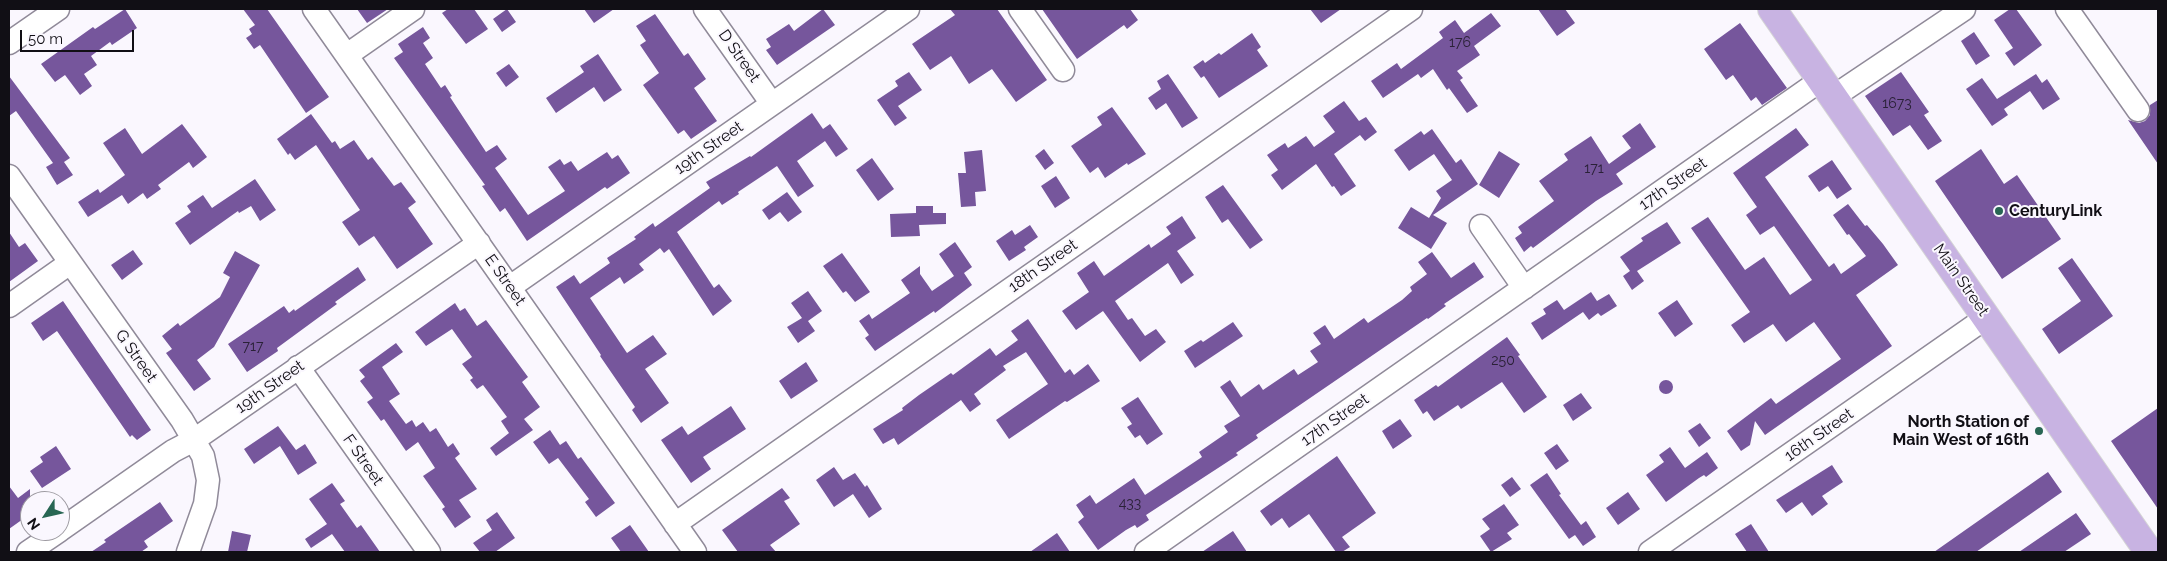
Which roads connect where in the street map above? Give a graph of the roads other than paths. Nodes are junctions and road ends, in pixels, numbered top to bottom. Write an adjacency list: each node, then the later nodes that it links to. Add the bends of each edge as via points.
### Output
1 (58, 9): 11 (street)
2 (314, 9): 12 (street, E Street)
3 (413, 9): 12 (street)
4 (705, 9): 15 (street, D Street)
5 (908, 9): 15 (street, 19th Street)
6 (1020, 9): 13 (street)
7 (1411, 9): 28 (street, 18th Street)
8 (1772, 9): 14 (main road, Main Street)
9 (1964, 9): 14 (street, 17th Street)
10 (2067, 9): 16 (street)
11 (9, 43)
12 (347, 56): 19 (street, E Street)
13 (1062, 70)
14 (1827, 88): 22 (street, 17th Street); 24 (main road, Main Street)
15 (772, 104): 21 (street, 19th Street)
16 (2138, 110)
17 (9, 176): 20 (street, G Street)
18 (1481, 226): 22 (street)
19 (478, 243): 21 (street, E Street); 25 (street, 19th Street)
20 (70, 263): 23 (street); 26 (street, G Street)
21 (510, 287): 28 (street, E Street)
22 (1524, 288): 35 (street, 17th Street)
23 (9, 306)
24 (1987, 317): 30 (main road, Main Street); 36 (street, 16th Street)
25 (298, 367): 26 (street, 19th Street); 33 (street, F Street)
26 (194, 440): 27 (street, 19th Street, via 173,451); 32 (street, G Street, via 203,456 208,480 205,504)
27 (70, 523)
28 (675, 524): 34 (street, E Street)
29 (44, 541): 31 (street, 19th Street)
30 (2147, 550)
31 (28, 552)
32 (188, 552)
33 (429, 552)
34 (696, 552)
35 (1146, 552)
36 (1650, 552)

